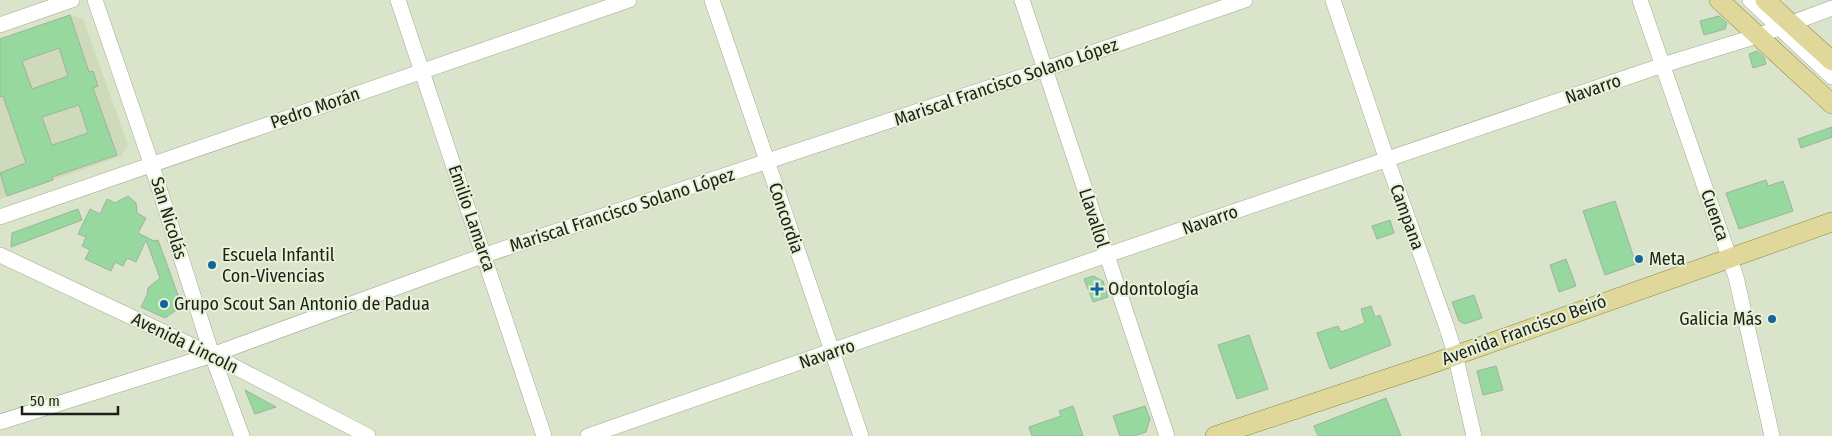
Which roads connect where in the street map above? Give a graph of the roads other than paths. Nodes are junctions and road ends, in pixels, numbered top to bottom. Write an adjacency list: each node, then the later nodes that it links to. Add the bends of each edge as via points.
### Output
1 (72, 0): 15 (street)
2 (95, 0): 26 (street, San Nicolás)
3 (398, 0): 19 (street, Emilio Lamarca)
4 (629, 0): 19 (street, Pedro Morán)
5 (712, 0): 25 (street, Concordia)
6 (1022, 0): 20 (street, Llavallol)
7 (1244, 0): 20 (street, Mariscal Francisco Solano López)
8 (1333, 0): 24 (street, Campana)
9 (1640, 0): 18 (street, Cuenca)
10 (1719, 0): 16 (main road)
11 (1733, 0): 16 (street)
12 (1750, 0): 16 (street)
13 (1765, 0): 16 (main road)
14 (1832, 8): 16 (street, Navarro)
15 (0, 25)
16 (1773, 29): 17 (main road); 18 (street, Navarro); 21 (street); 22 (street); 23 (main road)
17 (1832, 61)
18 (1662, 65): 24 (street, Navarro); 32 (street, Cuenca)
19 (422, 70): 26 (street, Pedro Morán); 29 (street, Emilio Lamarca)
20 (1045, 70): 25 (street, Mariscal Francisco Solano López); 30 (street, Llavallol)
21 (1832, 77)
22 (1832, 92)
23 (1832, 104)
24 (1387, 160): 30 (street, Navarro); 34 (street, Campana)
25 (766, 162): 29 (street, Mariscal Francisco Solano López); 33 (street, Concordia)
26 (152, 166): 27 (street, Pedro Morán); 35 (street, San Nicolás)
27 (0, 217)
28 (1832, 222): 32 (main road, Avenida Francisco Beiró)
29 (485, 255): 35 (street, Mariscal Francisco Solano López); 39 (street, Emilio Lamarca)
30 (1107, 255): 33 (street, Navarro); 42 (street, Llavallol)
31 (0, 256): 35 (street, Avenida Lincoln)
32 (1730, 257): 34 (main road, Avenida Francisco Beiró); 45 (street, Cuenca)
33 (832, 352): 40 (street, Navarro); 41 (street, Concordia)
34 (1455, 354): 43 (main road, Avenida Francisco Beiró); 44 (street, Campana)
35 (212, 355): 36 (street, Mariscal Francisco Solano López); 37 (street, San Nicolás); 38 (street, Avenida Lincoln)
36 (0, 422)
37 (242, 436)
38 (368, 436)
39 (544, 436)
40 (588, 436)
41 (861, 436)
42 (1167, 436)
43 (1215, 436)
44 (1474, 436)
45 (1772, 436)

